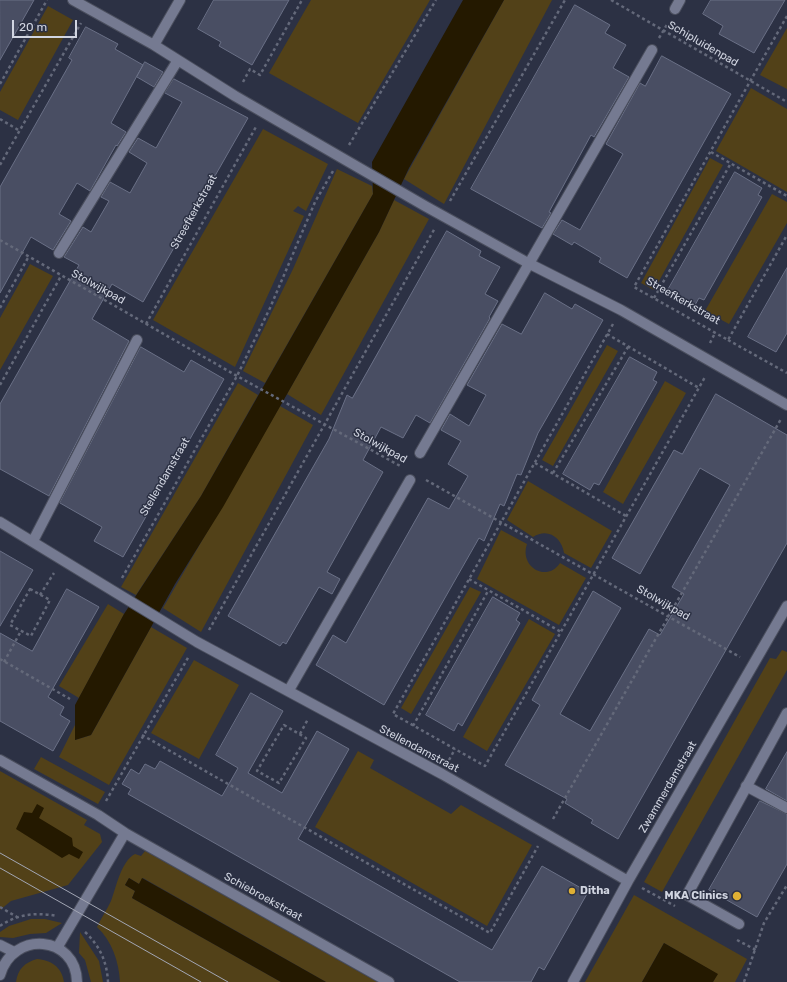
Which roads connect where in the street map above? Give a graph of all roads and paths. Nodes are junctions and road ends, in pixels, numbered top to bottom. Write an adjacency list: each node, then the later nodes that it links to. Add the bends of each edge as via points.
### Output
1 (47, 0): 16 (path)
2 (73, 0): 9 (street)
3 (180, 0): 12 (street)
4 (302, 0): 17 (path, via 260,75 250,69)
5 (436, 0): 23 (path)
6 (565, 0): 28 (path)
7 (611, 0): 11 (path, Schipluidenpad)
8 (678, 4): 11 (path)
9 (89, 10): 12 (street); 21 (path)
10 (787, 16): 15 (path, Streefkerkstraat)
11 (664, 30): 13 (path); 15 (path, Schipluidenpad)
12 (154, 46): 14 (street)
13 (652, 50): 33 (street)
14 (178, 60): 17 (street); 31 (street)
15 (751, 81): 18 (path, Schipluidenpad); 22 (path, Streefkerkstraat)
16 (0, 84)
17 (235, 96): 19 (street)
18 (787, 102)
19 (264, 113): 23 (street); 38 (path, Streefkerkstraat)
20 (0, 119): 21 (path)
21 (20, 130): 25 (path)
22 (711, 152): 24 (path); 35 (path, Streefkerkstraat, via 634,287)
23 (342, 157): 28 (street)
24 (731, 163): 27 (path); 35 (path)
25 (0, 165)
26 (326, 181): 45 (path, Stellendamstraat)
27 (787, 196)
28 (442, 216): 33 (street); 50 (path)
29 (787, 235): 41 (path)
30 (0, 240): 32 (path, Stolwijkpad)
31 (59, 252)
32 (29, 256): 34 (path, Stolwijkpad); 36 (path)
33 (528, 263): 37 (street); 51 (street)
34 (61, 276): 38 (path, Stolwijkpad); 46 (path)
35 (654, 298): 41 (path, Streefkerkstraat)
36 (0, 308)
37 (621, 310): 39 (path); 43 (street)
38 (146, 324): 45 (path, Stolwijkpad)
39 (607, 334): 42 (path); 52 (path)
40 (137, 340): 60 (street)
41 (728, 340): 44 (path, Streefkerkstraat)
42 (628, 347): 48 (path); 54 (path)
43 (714, 362): 48 (path); 49 (street)
44 (787, 373)
45 (237, 376): 50 (path, Stolwijkpad); 64 (path, Stellendamstraat)
46 (1, 381): 47 (path)
47 (0, 385)
48 (699, 388): 57 (path)
49 (785, 410): 68 (path)
50 (325, 424): 53 (path, Stolwijkpad); 71 (path, via 210,629)
51 (420, 453)
52 (535, 463): 54 (path); 59 (path)
53 (404, 468)
54 (553, 474): 57 (path)
55 (423, 479): 59 (path, Stolwijkpad)
56 (410, 480): 75 (street)
57 (626, 516): 62 (path)
58 (0, 522): 60 (street, Stellendamstraat)
59 (501, 522): 62 (path, Stolwijkpad); 63 (path, Stellendamstraat)
60 (33, 541): 61 (street, Stellendamstraat)
61 (62, 559): 64 (street, Stellendamstraat); 66 (path)
62 (594, 574): 68 (path, Stolwijkpad); 70 (path, Stellendamstraat)
63 (469, 580): 65 (path); 79 (path, Stellendamstraat, via 392,714)
64 (115, 591): 71 (street, Stellendamstraat)
65 (488, 591): 70 (path); 79 (path)
66 (40, 595): 69 (path, via 50,600 30,636); 69 (path, via 30,589 10,625)
67 (787, 606): 74 (street, Zwammerdamstraat)
68 (668, 615): 74 (path, Stolwijkpad); 86 (path)
69 (21, 631): 73 (path)
70 (561, 632): 79 (path, Stellendamstraat, via 485,766)
71 (194, 640): 75 (street, Stellendamstraat); 80 (path)
72 (0, 659): 73 (path)
73 (4, 662): 76 (path)
74 (753, 664): 87 (street, Zwammerdamstraat)
75 (289, 690): 86 (street, Stellendamstraat)
76 (70, 699)
77 (787, 713): 82 (street)
78 (284, 725): 78 (path, via 257,771 279,784 306,738)
79 (413, 726)
80 (142, 735): 84 (path); 86 (path, via 490,933)
81 (0, 760): 84 (street, Schiebroekstraat)
82 (746, 786): 83 (street); 91 (street, via 687,895)
83 (787, 808)
84 (98, 815): 85 (street, Schiebroekstraat)
85 (125, 833): 93 (street); 97 (street, Schiebroekstraat)
86 (545, 833): 87 (street, Stellendamstraat)
87 (628, 881): 98 (street, Zwammerdamstraat)
88 (787, 885): 99 (path, via 764,923)
89 (0, 908): 90 (path)
90 (17, 917)
91 (739, 924)
92 (0, 945): 94 (street)
93 (57, 948): 94 (street, via 35,944 24,946); 96 (street, via 73,964)
94 (14, 952): 95 (street, via 7,959)
95 (0, 975)
96 (77, 982)
97 (389, 982)
98 (573, 982)
99 (744, 982)

